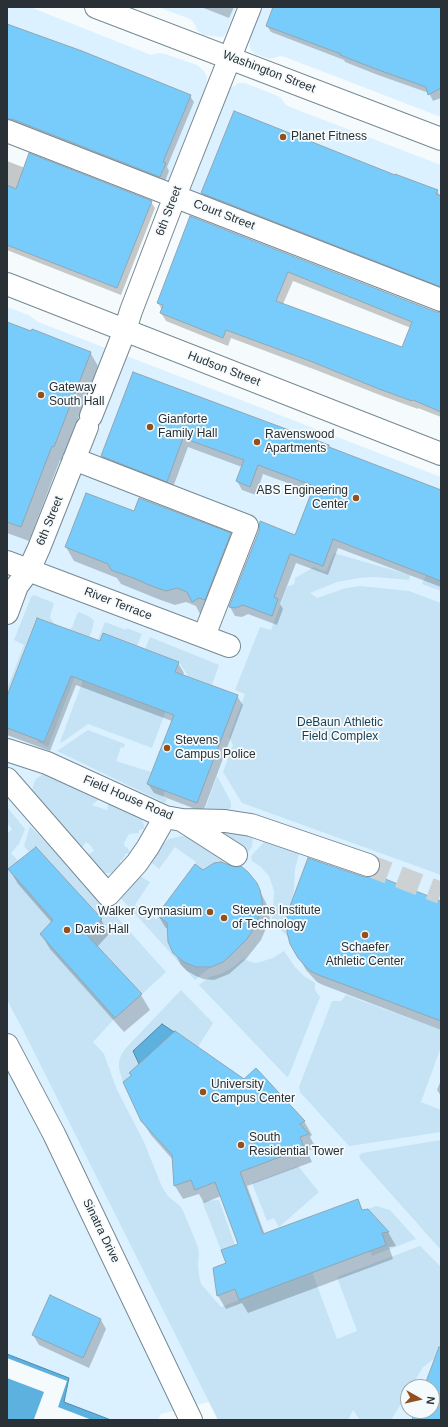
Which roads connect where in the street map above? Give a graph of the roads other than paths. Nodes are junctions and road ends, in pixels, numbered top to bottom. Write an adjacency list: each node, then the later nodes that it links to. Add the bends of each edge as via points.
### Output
1 (96, 7): 3 (street, Washington Street)
2 (250, 7): 3 (street, 6th Street)
3 (230, 58): 5 (street, Washington Street); 6 (street, 6th Street)
4 (7, 131): 6 (street, Court Street)
5 (441, 139)
6 (175, 196): 8 (street, Court Street); 9 (street, 6th Street)
7 (7, 284): 9 (street, Hudson Street)
8 (441, 300)
9 (125, 330): 10 (street, Hudson Street); 11 (street, 6th Street)
10 (441, 454)
11 (74, 459): 13 (street, 6th Street); 15 (street, via 247,526)
12 (7, 562): 13 (street, River Terrace)
13 (29, 570): 14 (street, 6th Street, via 17,586); 15 (street, River Terrace)
14 (7, 613)
15 (204, 636): 16 (street, River Terrace)
16 (229, 646)
17 (7, 750): 19 (street, Field House Road, via 47,763)
18 (7, 779): 19 (street, via 108,895)
19 (173, 818): 20 (street); 21 (street, Field House Road, via 251,825)
20 (236, 855)
21 (368, 865)
22 (7, 1045): 23 (street, Sinatra Drive, via 54,1134)
23 (190, 1420)

